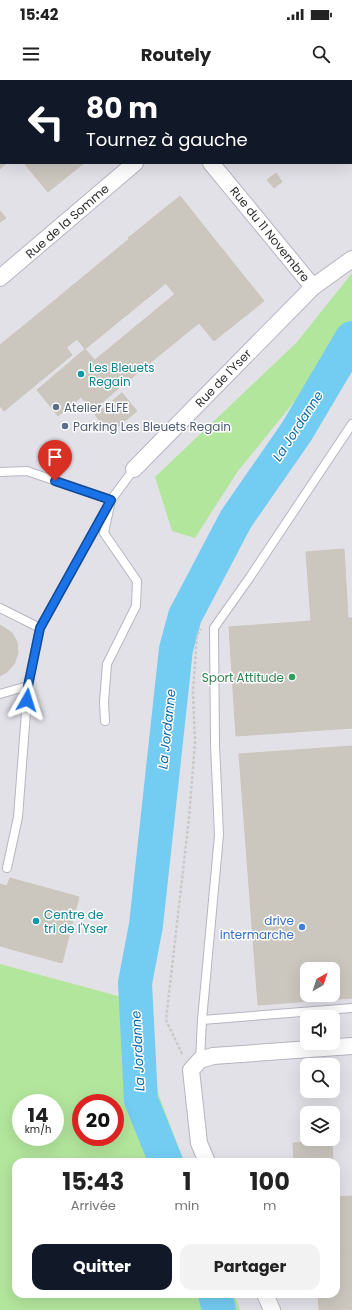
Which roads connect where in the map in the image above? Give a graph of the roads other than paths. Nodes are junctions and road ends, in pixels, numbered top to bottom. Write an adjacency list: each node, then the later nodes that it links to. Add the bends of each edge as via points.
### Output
1 (134, 164): 4 (street, Rue de la Somme)
2 (212, 164): 5 (street, Rue du 11 Novembre)
3 (352, 259): 5 (street, Rue du 11 Novembre)
4 (0, 278)
5 (313, 287): 7 (street, Rue de l'Yser)
6 (352, 424): 17 (lane, via 214,628 219,835)
7 (134, 469): 9 (lane)
8 (0, 472): 9 (lane, via 27,471)
9 (111, 500): 11 (lane); 14 (lane, via 104,533 137,581 136,606 107,664)
10 (0, 608): 11 (lane)
11 (40, 628): 12 (lane)
12 (28, 686): 13 (lane); 15 (lane, via 18,816)
13 (0, 694)
14 (105, 721)
15 (7, 868)
16 (352, 1008): 17 (lane)
17 (202, 1020): 19 (lane)
18 (352, 1046): 19 (street, via 213,1056)
19 (200, 1060): 20 (street, via 191,1070 199,1143)
20 (205, 1158)
21 (267, 1298): 22 (street)
22 (272, 1310)

